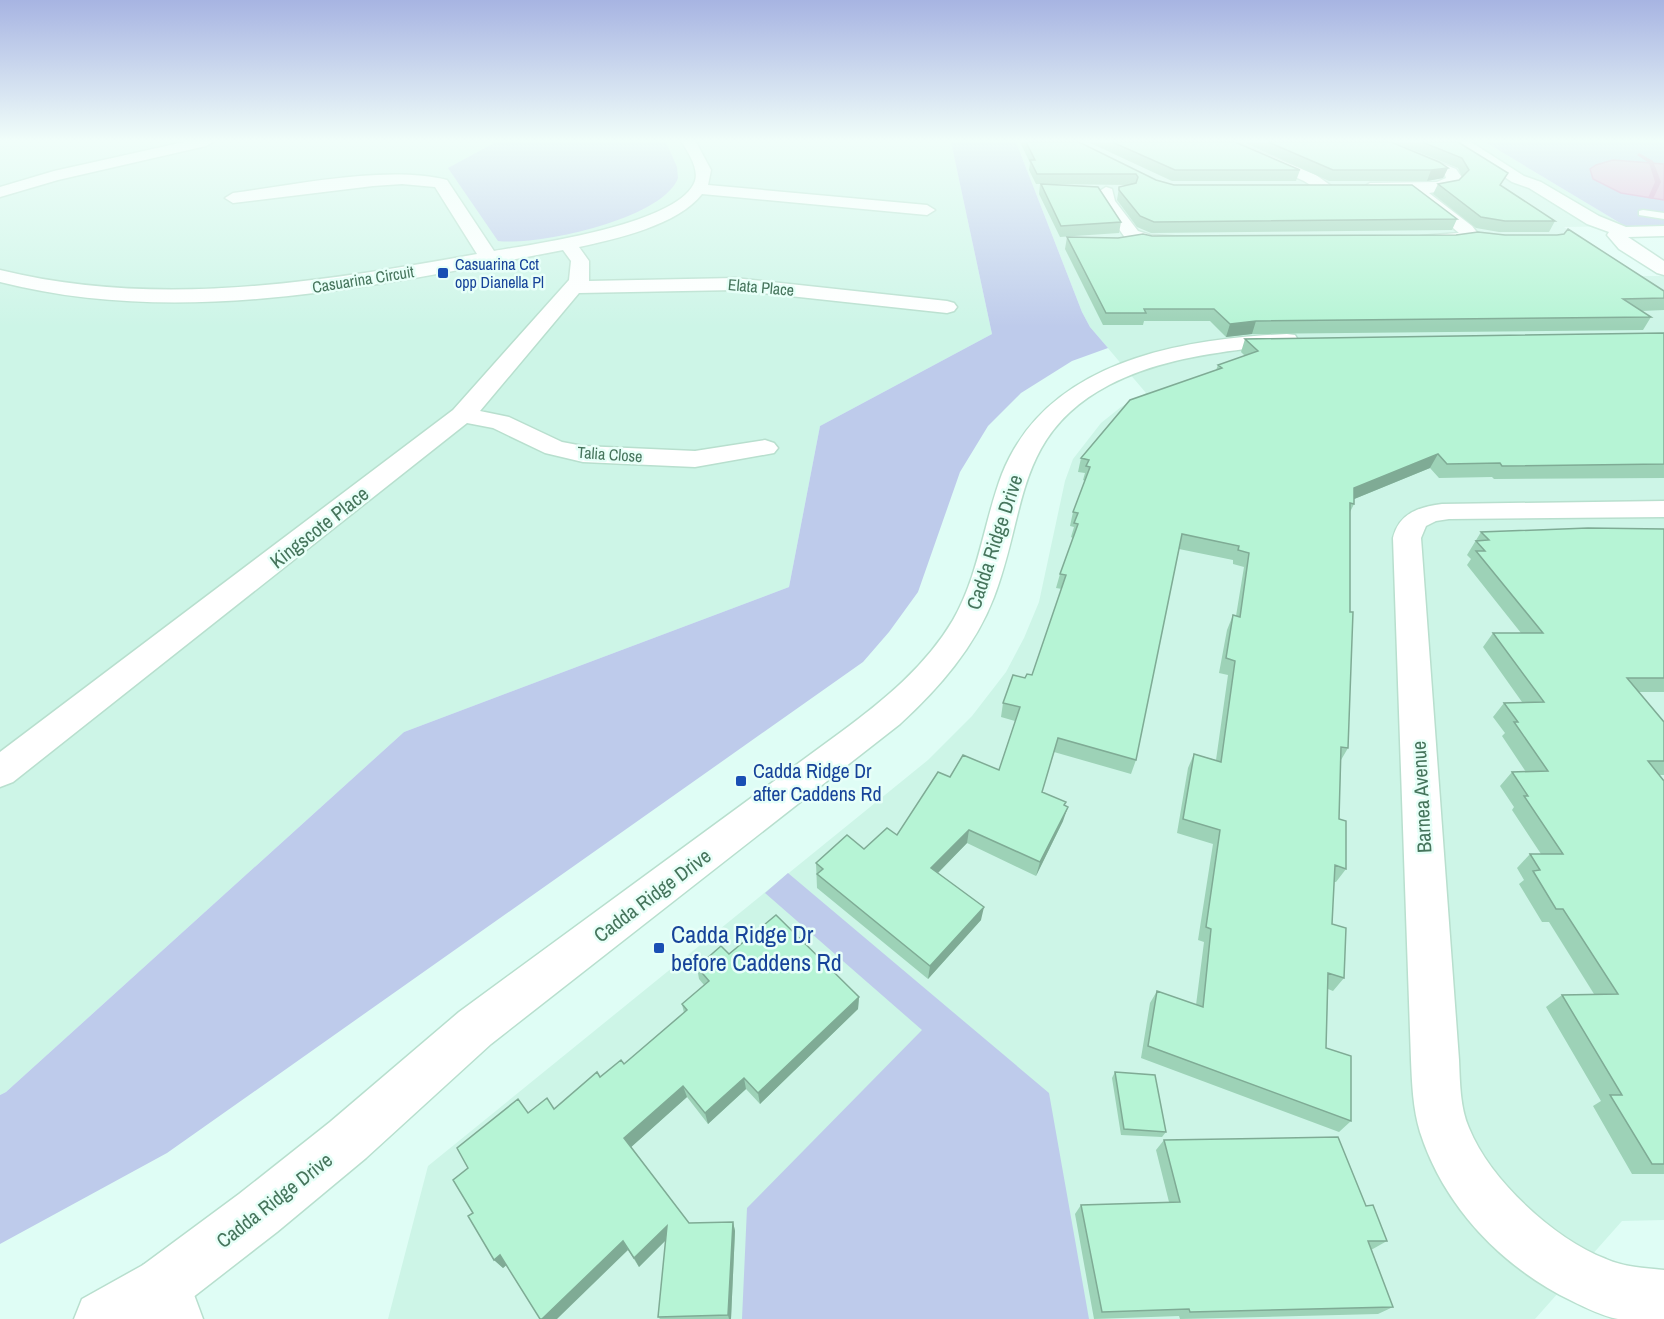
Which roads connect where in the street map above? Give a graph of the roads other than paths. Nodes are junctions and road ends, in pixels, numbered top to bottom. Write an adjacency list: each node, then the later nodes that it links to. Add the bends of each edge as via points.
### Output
1 (454, 204): 19 (street)
2 (680, 204): 18 (street, Casuarina Circuit, via 646,222)
3 (857, 204): 7 (street)
4 (1113, 204): 13 (street, via 1130,233)
5 (1432, 204): 12 (street)
6 (1550, 204): 11 (street, via 1574,219)
7 (927, 210)
8 (1643, 213): 9 (lane)
9 (1664, 216)
10 (1664, 231): 11 (street)
11 (1620, 234): 20 (street, via 1625,245)
12 (1470, 235): 14 (street); 15 (street, via 1462,239)
13 (1138, 237): 16 (street); 17 (street)
14 (1491, 238)
15 (1404, 240)
16 (1192, 241)
17 (1116, 242)
18 (567, 243): 19 (street, Casuarina Circuit); 23 (street, via 580,261)
19 (489, 258): 22 (street, Casuarina Circuit, via 342,283 229,294 106,294)
20 (1664, 269)
21 (0, 276): 22 (street, Casuarina Circuit)
22 (22, 282): 24 (street)
23 (575, 287): 25 (street, Elata Place, via 735,284); 27 (street, Kingscote Place)
24 (0, 291)
25 (946, 307)
26 (1324, 340): 32 (street, Cadda Ridge Drive, via 1252,342 1185,352 1109,377 1070,400 1048,420 1022,457 987,576 970,617 945,657 909,696 854,742 475,1028 258,1213)
27 (462, 415): 28 (street, Talia Close, via 500,422 554,448 583,454 695,459); 30 (street, Kingscote Place)
28 (765, 448)
29 (1664, 509): 31 (street, Barnea Avenue, via 1449,511 1423,516 1408,531 1435,1060 1443,1125 1461,1164 1498,1214 1531,1244 1574,1272 1611,1288)
30 (0, 772)
31 (1664, 1298)
32 (169, 1302): 33 (street, Cadda Ridge Drive)
33 (102, 1319)

